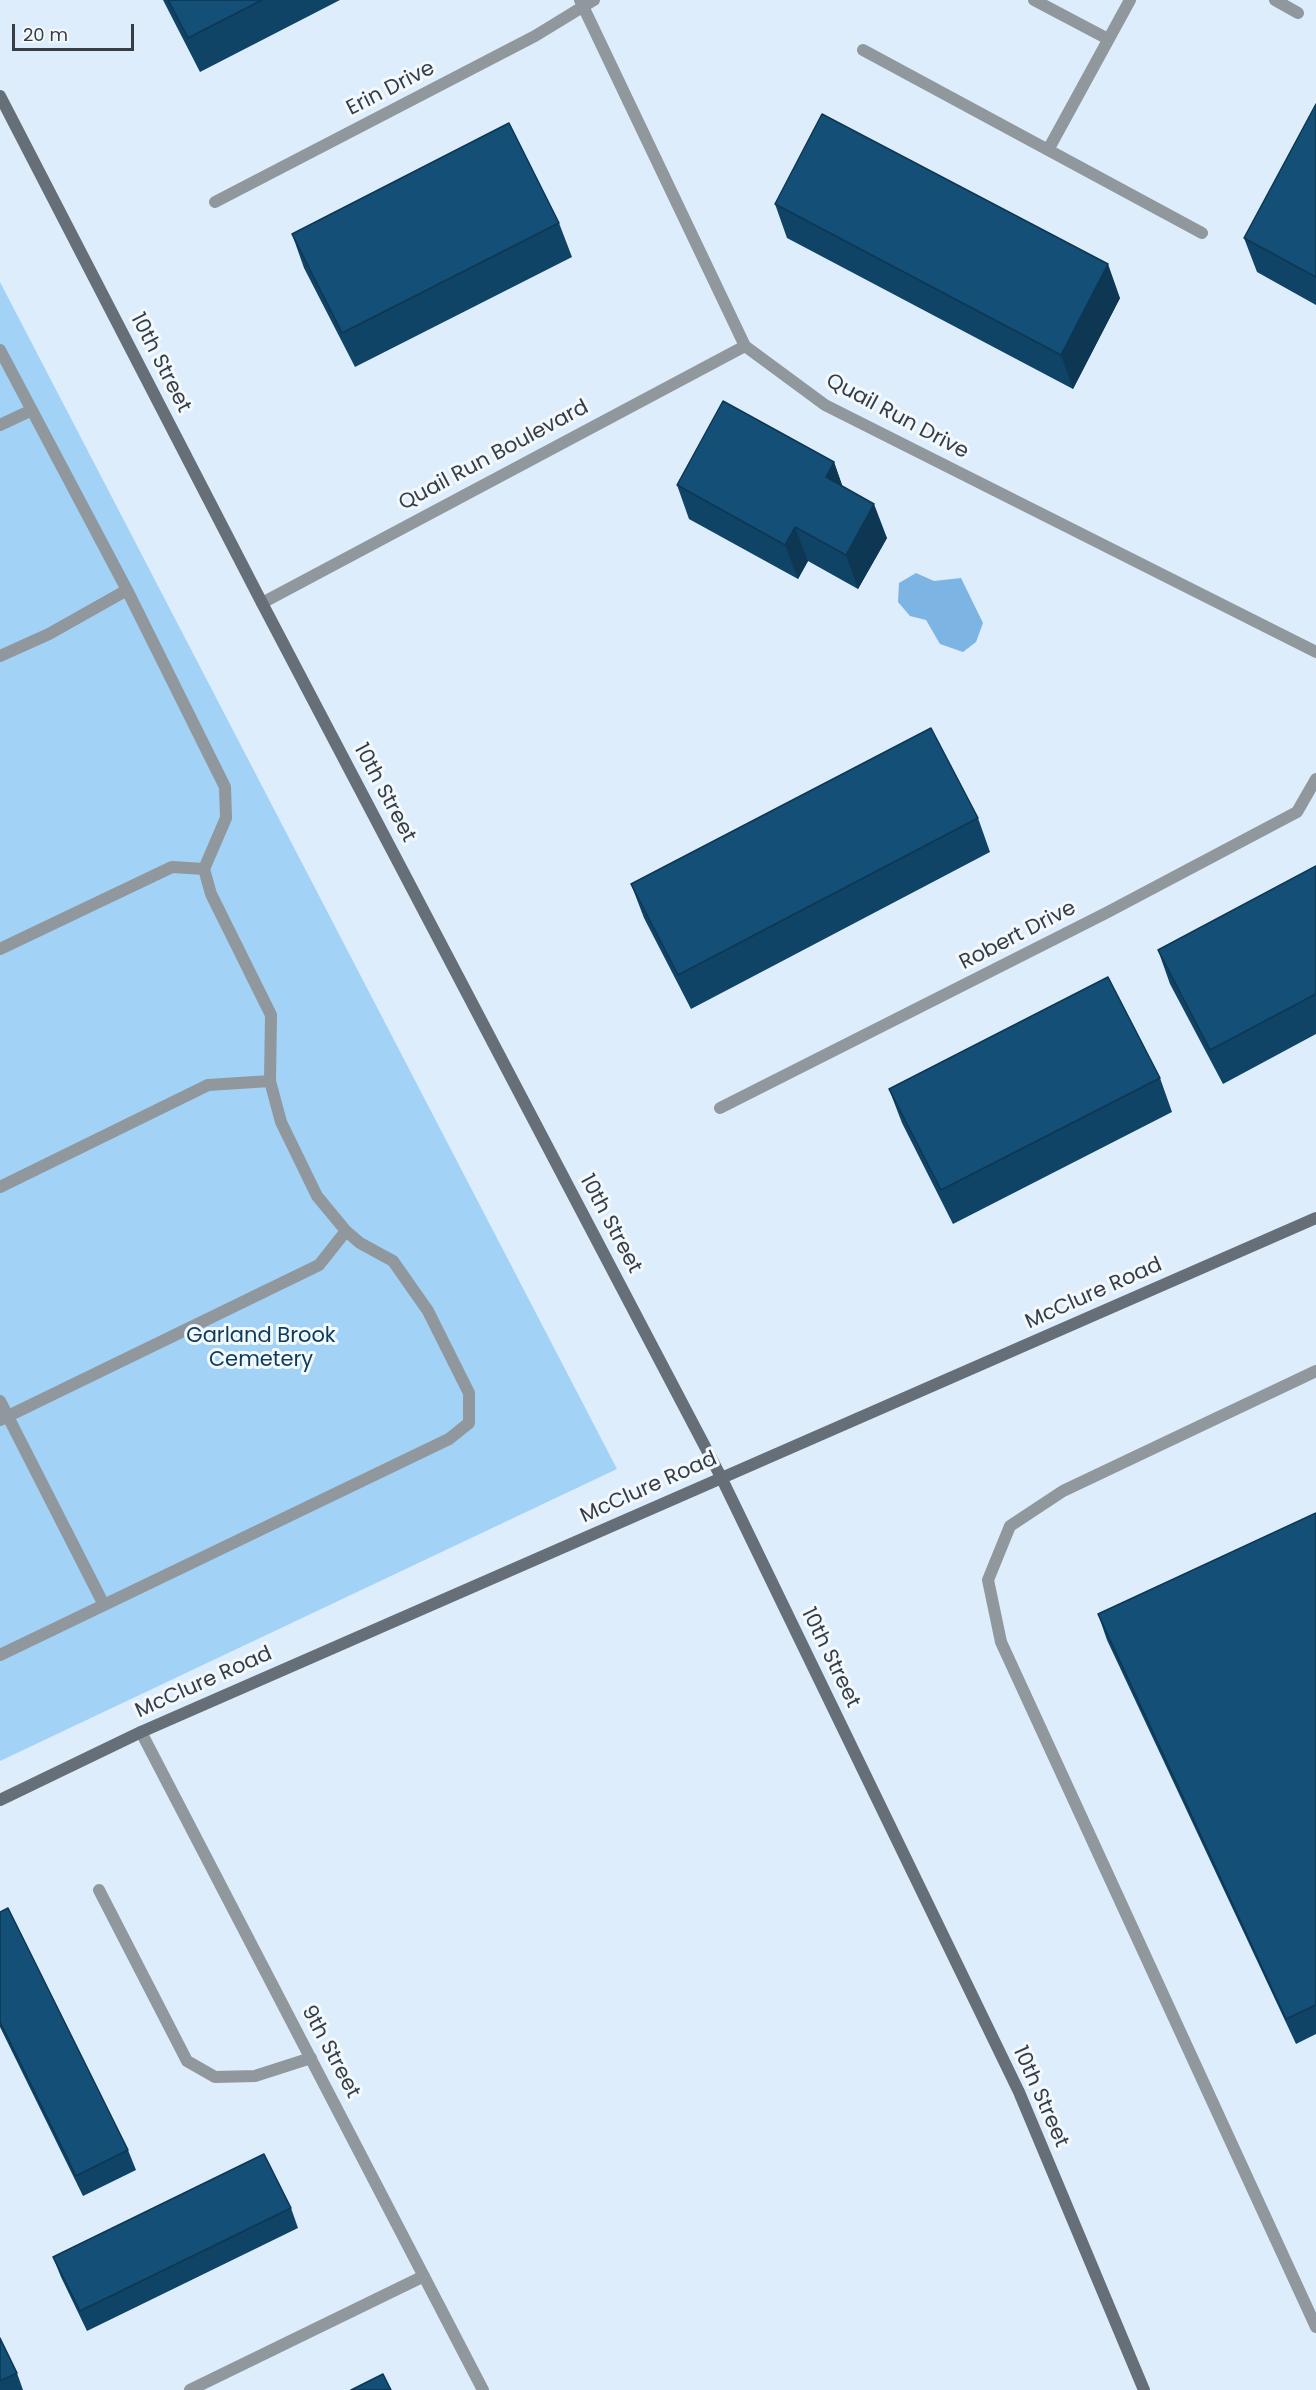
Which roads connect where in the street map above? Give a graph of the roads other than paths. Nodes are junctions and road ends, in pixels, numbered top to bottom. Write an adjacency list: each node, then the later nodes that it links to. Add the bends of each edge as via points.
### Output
1 (1034, 0): 6 (street)
2 (1130, 0): 6 (street)
3 (1275, 0): 5 (street)
4 (586, 2): 10 (street, Erin Drive, via 535,36); 12 (street, Quail Run Drive)
5 (1298, 13)
6 (1108, 39): 9 (street)
7 (863, 50): 9 (street)
8 (0, 96): 17 (main road, 10th Street)
9 (1048, 150): 11 (street)
10 (215, 202)
11 (1202, 233)
12 (745, 346): 17 (street, Quail Run Boulevard); 18 (street, Quail Run Drive, via 825,405)
13 (0, 350): 14 (street)
14 (32, 410): 15 (street); 16 (street)
15 (0, 425)
16 (127, 590): 19 (street, via 49,634); 21 (street, via 225,787 226,818)
17 (262, 603): 31 (main road, 10th Street)
18 (1316, 652)
19 (0, 656)
20 (1316, 779): 24 (street, Robert Drive, via 1297,812)
21 (204, 869): 22 (street, via 172,867); 23 (street, via 211,894 271,1015)
22 (0, 949)
23 (270, 1081): 25 (street, via 208,1085); 27 (street, via 281,1122 317,1196)
24 (720, 1108)
25 (0, 1187)
26 (1316, 1218): 31 (main road, McClure Road)
27 (346, 1231): 30 (street, via 319,1266); 32 (street, via 393,1261 428,1311 469,1393 469,1423 449,1439)
28 (1316, 1371): 39 (street, via 1063,1491 1010,1526 988,1580 1001,1642)
29 (0, 1401): 30 (street)
30 (4, 1418): 32 (street)
31 (721, 1477): 34 (main road, McClure Road); 42 (main road, 10th Street, via 1018,2092)
32 (104, 1605): 33 (street)
33 (0, 1655)
34 (141, 1732): 35 (main road, McClure Road); 37 (street, 9th Street)
35 (0, 1800)
36 (99, 1890): 37 (street, via 187,2061 215,2077 255,2076)
37 (311, 2058): 38 (street, 9th Street)
38 (424, 2276): 40 (street); 41 (street, 9th Street)
39 (1316, 2327)
40 (190, 2390)
41 (483, 2390)
42 (1144, 2390)

